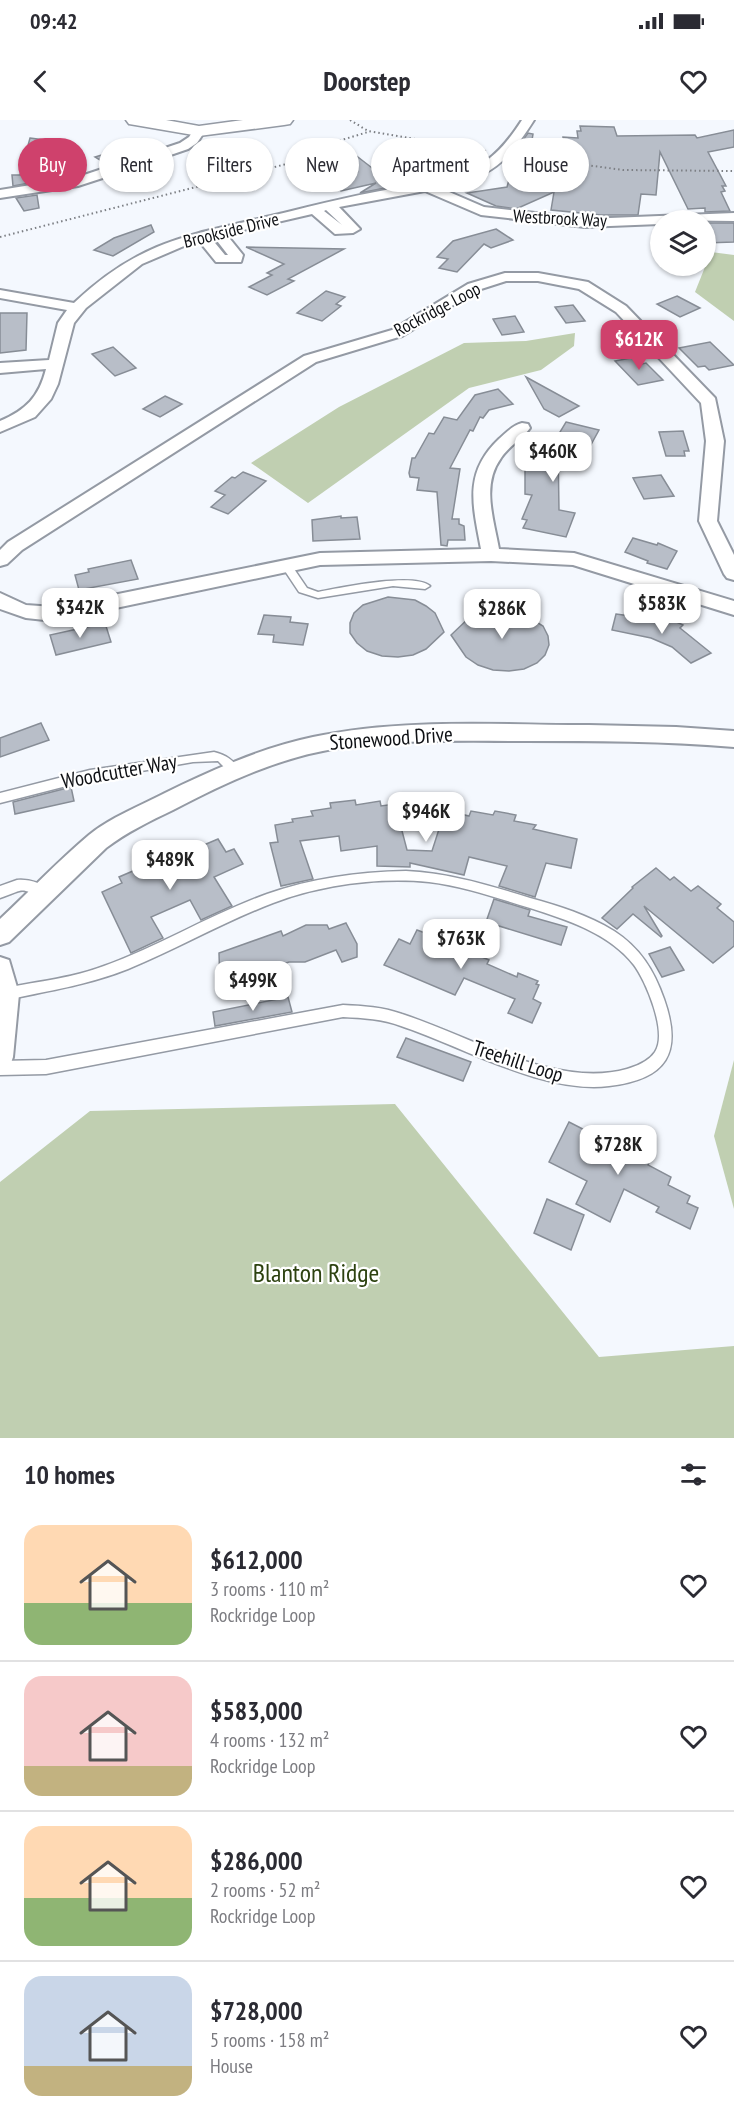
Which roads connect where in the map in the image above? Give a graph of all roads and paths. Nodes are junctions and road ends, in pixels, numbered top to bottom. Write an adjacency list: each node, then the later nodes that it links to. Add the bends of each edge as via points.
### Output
1 (135, 120): 6 (street)
2 (284, 120): 5 (street)
3 (350, 120): 7 (path)
4 (528, 120): 8 (street, Brookside Drive)
5 (261, 122): 6 (street)
6 (199, 130): 14 (street, via 184,147)
7 (368, 131): 9 (path); 24 (path, via 315,148 306,159)
8 (516, 138)
9 (502, 153)
10 (502, 157): 12 (street, Brookside Drive)
11 (589, 165): 13 (path, via 623,170)
12 (490, 166)
13 (734, 171)
14 (87, 180)
15 (18, 191): 18 (street)
16 (400, 192): 19 (street, Brookside Drive)
17 (439, 192): 21 (street, Westbrook Way, via 481,211 546,220 585,223)
18 (0, 194)
19 (329, 205): 20 (street, Brookside Drive); 20 (street, via 353,229 340,231)
20 (314, 209): 22 (street, Brookside Drive)
21 (734, 217)
22 (216, 231): 23 (street, Brookside Drive); 23 (street, via 236,259 221,259)
23 (201, 235): 26 (street, Brookside Drive, via 143,256 112,277)
24 (0, 237)
25 (0, 294): 26 (street)
26 (79, 308): 27 (street, Brookside Drive, via 67,321)
27 (55, 364): 28 (street); 29 (street, Brookside Drive, via 46,395 30,412)
28 (0, 368)
29 (0, 427)
30 (522, 428): 31 (street, via 496,452 484,471 482,495)
31 (491, 555): 33 (street, via 330,558); 36 (street, via 574,559)
32 (0, 560): 34 (street, Rockridge Loop, via 15,546 310,359 397,333 472,287 505,277 538,277 583,285 621,309 709,402 715,441 708,521)
33 (286, 565): 35 (lane, via 303,590 318,595 387,584); 37 (street, via 54,614 26,613)
34 (734, 574)
35 (424, 586)
36 (700, 597): 38 (street); 39 (street)
37 (0, 599)
38 (734, 601)
39 (734, 608)
40 (734, 739): 41 (street, Stonewood Drive, via 631,733 381,735 325,742)
41 (234, 770): 42 (lane, Woodcutter Way, via 222,758 193,758 72,778); 44 (street, Stonewood Drive, via 115,829)
42 (0, 798)
43 (0, 893): 44 (lane, via 21,884 34,885)
44 (45, 893): 45 (street, Stonewood Drive)
45 (0, 935)
46 (0, 968): 47 (street)
47 (6, 994): 48 (street); 49 (lane, Treehill Loop, via 105,972 286,894 350,880 431,878 562,913 620,943 646,970 659,1003 665,1041 663,1053 642,1070 605,1081 581,1081 536,1071 386,1015 343,1011 46,1067)
48 (0, 1057)
49 (0, 1068)

